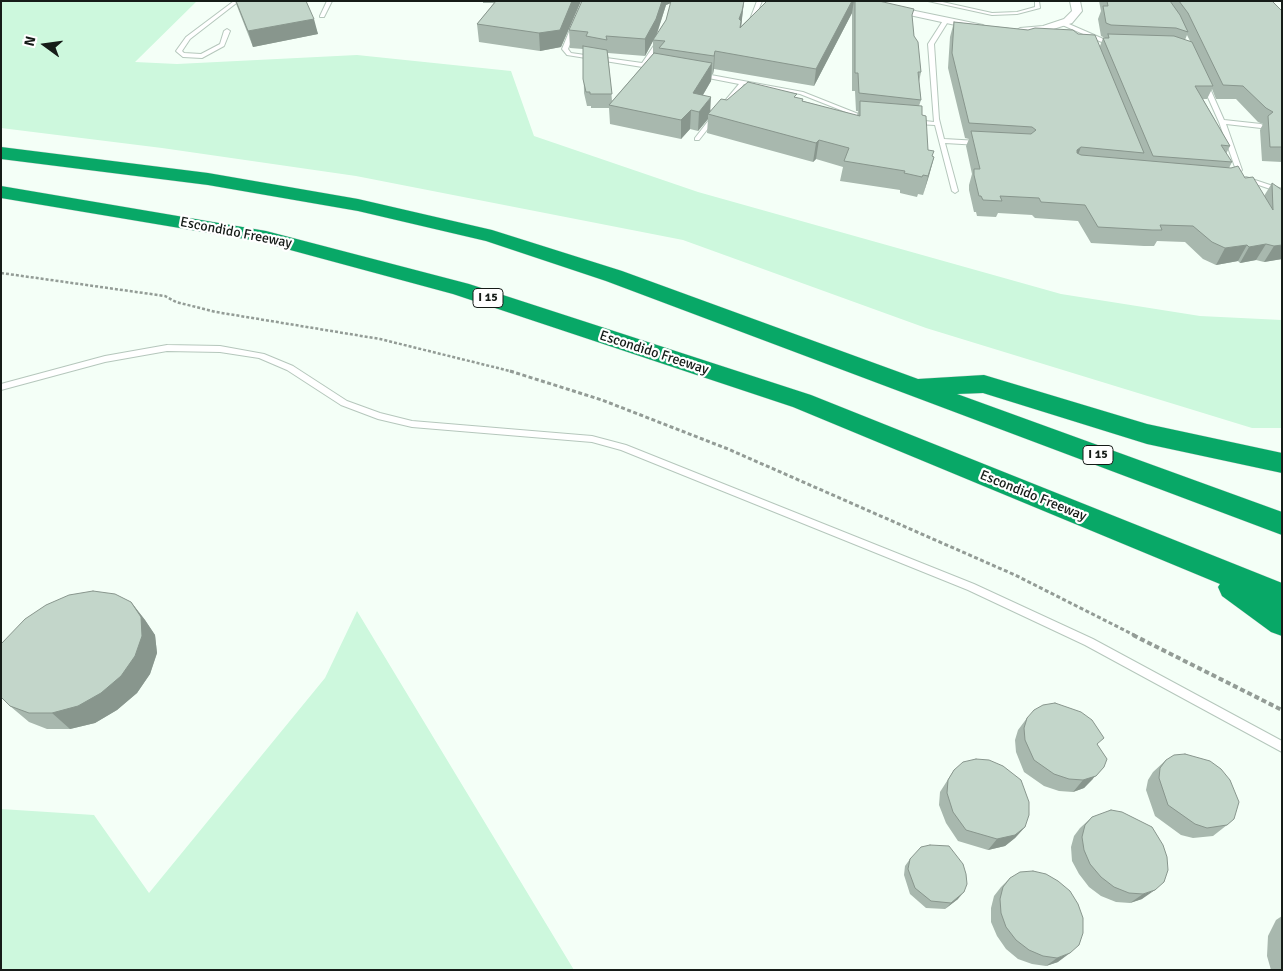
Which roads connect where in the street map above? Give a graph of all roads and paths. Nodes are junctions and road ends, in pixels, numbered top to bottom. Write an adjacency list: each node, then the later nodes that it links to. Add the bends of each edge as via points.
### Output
1 (238, 1): 14 (lane, via 188,38 179,52 202,56 222,45)
2 (330, 1): 8 (lane)
3 (760, 1): 12 (lane)
4 (850, 1): 10 (street)
5 (930, 1): 6 (lane, via 992,14 1038,8)
6 (1037, 1)
7 (1075, 1): 11 (street, via 1077,11)
8 (322, 16)
9 (578, 18): 20 (lane, via 565,50 568,54)
10 (946, 20): 13 (street); 28 (lane, via 931,44)
11 (1056, 27): 15 (street); 17 (lane)
12 (746, 28)
13 (994, 30)
14 (227, 31)
15 (1008, 32)
16 (661, 37): 20 (lane)
17 (1106, 42): 18 (lane); 19 (lane)
18 (1115, 43)
19 (1092, 45)
20 (644, 65): 21 (lane)
21 (664, 68)
22 (694, 74): 24 (lane)
23 (1202, 78): 27 (lane)
24 (743, 82): 25 (lane, via 801,92 857,116); 30 (lane)
25 (875, 118)
26 (911, 122): 28 (lane)
27 (1222, 122): 29 (lane); 34 (lane, via 1240,170)
28 (938, 124): 31 (lane)
29 (1261, 126)
30 (697, 139)
31 (942, 141): 32 (lane); 36 (lane)
32 (989, 144)
33 (1, 153): 39 (highway, I 15, via 208,179 358,205 492,236 614,276)
34 (1236, 175): 35 (lane); 37 (lane)
35 (1229, 178)
36 (955, 191)
37 (1282, 191)
38 (1, 192): 43 (highway, Escondido Freeway / I 15, via 259,235 461,289 802,401)
39 (914, 386): 41 (highway, via 984,384 1147,434); 42 (highway, I 15)
40 (1, 387): 46 (lane, via 105,359 167,348 220,349 261,356 290,368 344,403 378,416 412,424 592,439 623,447 971,587 1089,642)
41 (1282, 463)
42 (1282, 524)
43 (1203, 565): 44 (highway, Escondido Freeway / I 15); 45 (highway)
44 (1282, 596)
45 (1282, 623)
46 (1282, 747)

